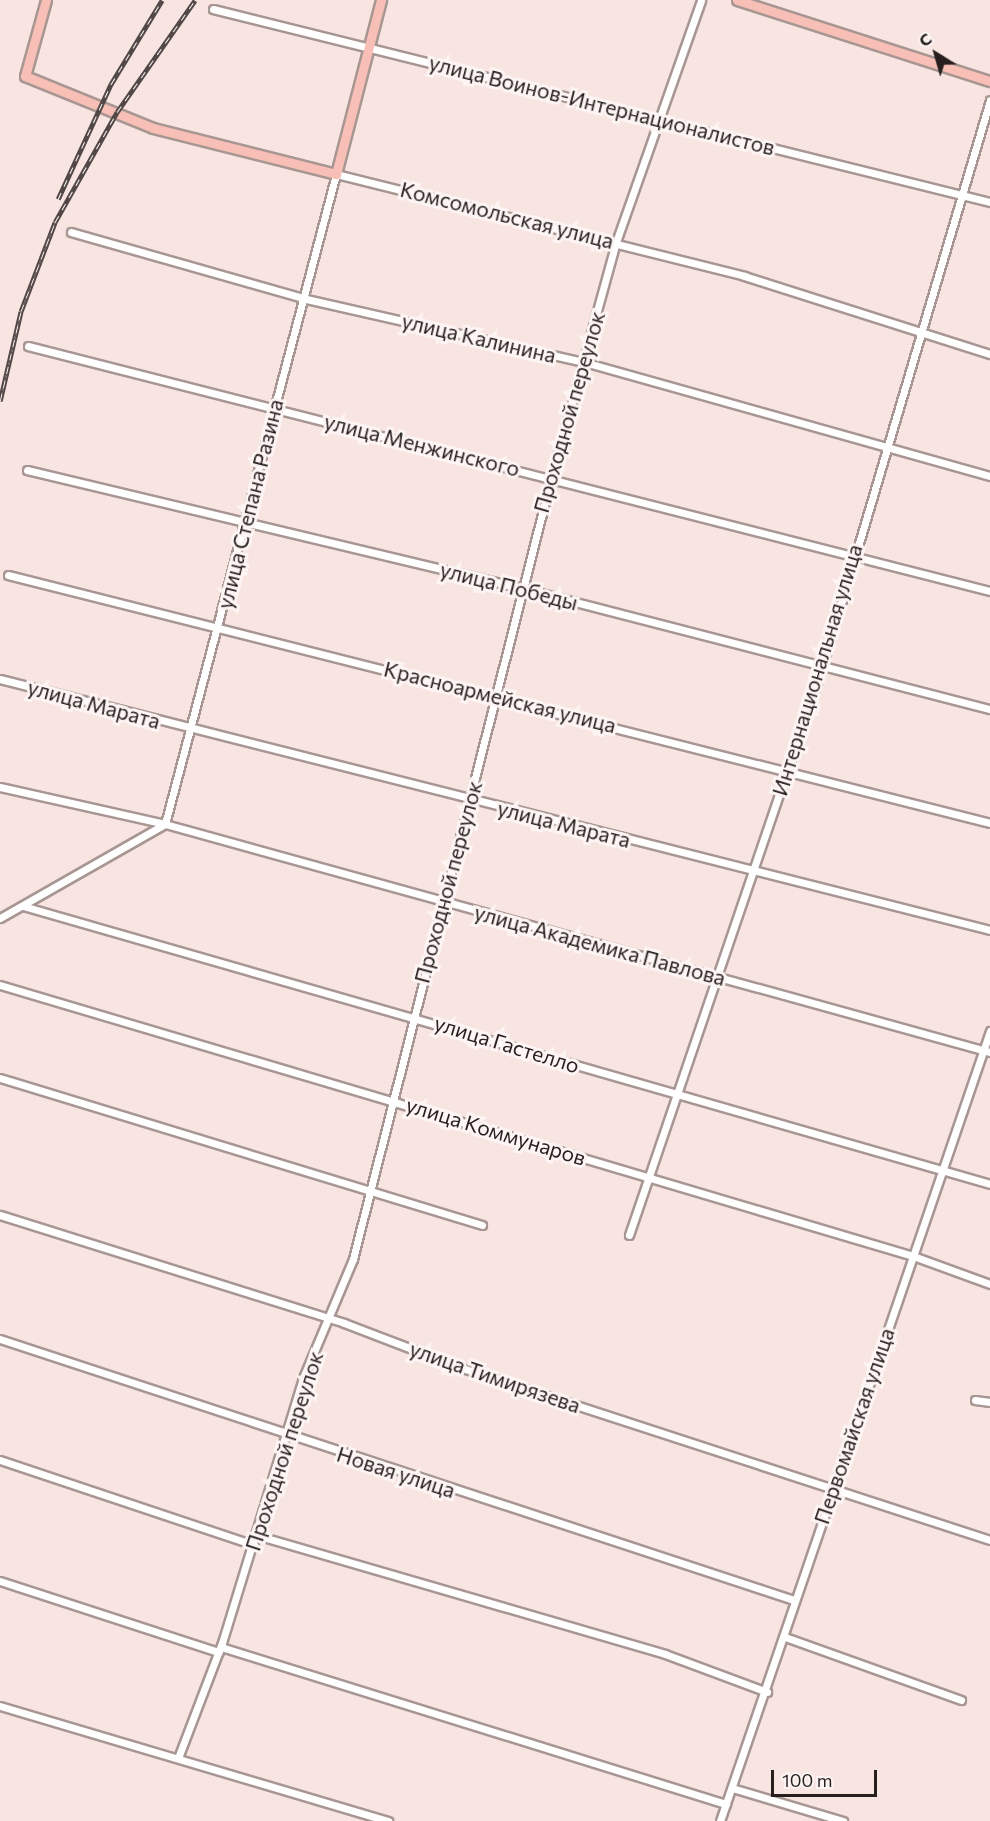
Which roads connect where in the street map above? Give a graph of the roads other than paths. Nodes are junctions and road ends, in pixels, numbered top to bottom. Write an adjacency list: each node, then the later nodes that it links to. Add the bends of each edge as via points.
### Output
1 (46, 0): 10 (main road, Комсомольская улица, via 25,75 153,128)
2 (381, 0): 6 (main road, улица Степана Разина)
3 (701, 0): 9 (street, Проходной переулок)
4 (737, 0): 7 (main road)
5 (213, 9): 6 (street, улица Воинов-Интернационалистов)
6 (369, 46): 9 (street, улица Воинов-Интернационалистов); 10 (main road, улица Степана Разина)
7 (990, 81)
8 (990, 100): 11 (street, Интернациональная улица)
9 (658, 122): 11 (street, улица Воинов-Интернационалистов); 14 (street, Проходной переулок)
10 (336, 174): 14 (street, Комсомольская улица); 15 (street, улица Степана Разина)
11 (962, 195): 12 (street, улица Воинов-Интернационалистов); 16 (street, Интернациональная улица)
12 (990, 202)
13 (71, 232): 15 (street, улица Калинина)
14 (616, 242): 16 (street, Комсомольская улица); 19 (street, Проходной переулок)
15 (302, 298): 19 (street, улица Калинина); 20 (street, улица Степана Разина)
16 (919, 332): 18 (street, Комсомольская улица); 21 (street, Интернациональная улица)
17 (28, 346): 20 (street, улица Менжинского)
18 (990, 354)
19 (584, 362): 21 (street, улица Калинина); 24 (street, Проходной переулок)
20 (274, 407): 24 (street, улица Менжинского); 25 (street, улица Степана Разина)
21 (886, 445): 23 (street, улица Калинина); 26 (street, Интернациональная улица)
22 (27, 470): 25 (street, улица Победы)
23 (990, 476)
24 (551, 478): 26 (street, улица Менжинского); 28 (street, Проходной переулок)
25 (247, 523): 28 (street, улица Победы); 30 (street, улица Степана Разина)
26 (853, 554): 29 (street, улица Менжинского); 31 (street, Интернациональная улица)
27 (8, 575): 30 (street, Красноармейская улица)
28 (521, 588): 31 (street, улица Победы); 33 (street, Проходной переулок)
29 (990, 591)
30 (220, 626): 33 (street, Красноармейская улица); 35 (street, улица Степана Разина)
31 (823, 665): 34 (street, улица Победы); 36 (street, Интернациональная улица)
32 (0, 679): 35 (street, улица Марата)
33 (496, 696): 36 (street, Красноармейская улица); 38 (street, Проходной переулок)
34 (990, 709)
35 (193, 730): 38 (street, улица Марата); 40 (street, улица Степана Разина)
36 (785, 769): 39 (street, Красноармейская улица); 41 (street, Интернациональная улица)
37 (0, 787): 40 (street, улица Академика Павлова)
38 (470, 800): 41 (street, улица Марата); 42 (street, Проходной переулок)
39 (990, 823)
40 (165, 824): 42 (street, улица Академика Павлова); 43 (street)
41 (756, 874): 45 (street, улица Марата); 46 (street, Интернациональная улица)
42 (443, 902): 46 (street, улица Академика Павлова); 48 (street, Проходной переулок)
43 (23, 906): 44 (street); 48 (street, улица Гастелло)
44 (0, 918)
45 (990, 930)
46 (714, 976): 50 (street, улица Академика Павлова); 52 (street, Интернациональная улица)
47 (0, 986): 53 (street, улица Коммунаров)
48 (413, 1016): 52 (street, улица Гастелло); 53 (street, Проходной переулок)
49 (990, 1031): 50 (street, Первомайская улица)
50 (987, 1051): 54 (street, Первомайская улица)
51 (0, 1078): 57 (street)
52 (674, 1093): 54 (street, улица Гастелло); 55 (street, Интернациональная улица)
53 (390, 1099): 55 (street, улица Коммунаров); 57 (street, Проходной переулок)
54 (943, 1170): 56 (street, улица Гастелло); 61 (street, Первомайская улица)
55 (648, 1177): 60 (street, Интернациональная улица); 61 (street, улица Коммунаров)
56 (990, 1184)
57 (367, 1191): 59 (street); 63 (street, Проходной переулок, via 353,1258)
58 (0, 1215): 63 (street, улица Тимирязева)
59 (482, 1226)
60 (629, 1235)
61 (912, 1256): 62 (street, улица Коммунаров); 69 (street, Первомайская улица)
62 (990, 1284)
63 (328, 1321): 67 (street, Проходной переулок, via 303,1378); 69 (street, улица Тимирязева)
64 (0, 1339): 67 (street, Новая улица)
65 (975, 1400): 66 (street)
66 (990, 1402)
67 (286, 1436): 70 (street, Проходной переулок); 74 (street, Новая улица)
68 (0, 1460): 72 (street)
69 (834, 1488): 71 (street, улица Тимирязева); 74 (street, Первомайская улица)
70 (256, 1535): 72 (street, Проходной переулок); 77 (street, via 665,1654)
71 (990, 1540)
72 (254, 1545): 76 (street, Проходной переулок)
73 (0, 1581): 76 (street)
74 (794, 1600): 75 (street, Первомайская улица)
75 (785, 1637): 77 (street, Первомайская улица); 78 (street)
76 (220, 1649): 80 (street, Проходной переулок); 82 (street)
77 (767, 1692): 81 (street, Первомайская улица)
78 (961, 1700)
79 (0, 1706): 80 (street)
80 (178, 1758): 83 (street)
81 (732, 1788): 82 (street, Первомайская улица); 85 (street)
82 (726, 1804): 84 (street, Первомайская улица)
83 (388, 1821)
84 (720, 1821)
85 (843, 1821)

